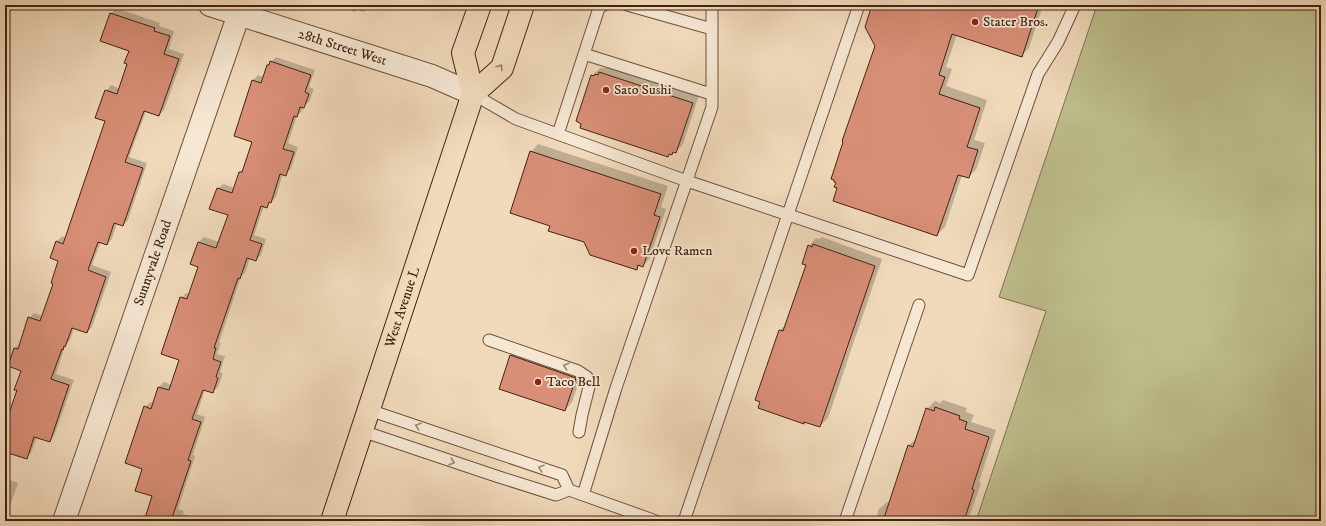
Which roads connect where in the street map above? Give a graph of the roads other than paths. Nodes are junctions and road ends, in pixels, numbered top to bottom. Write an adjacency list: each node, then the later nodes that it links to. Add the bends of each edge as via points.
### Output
1 (210, 5): 9 (street, 28th Street West)
2 (480, 5): 12 (main road, via 463,53)
3 (523, 5): 12 (main road, West Avenue L, one-way to 3, via 502,68)
4 (604, 5): 11 (lane, via 598,8)
5 (627, 5): 10 (lane)
6 (712, 5): 10 (lane)
7 (858, 5): 16 (lane)
8 (1075, 5): 16 (lane, via 1058,42 1038,74 968,275)
9 (240, 10): 12 (street, 28th Street West, via 432,76); 24 (street, Sunnyvale Road)
10 (712, 29): 13 (lane)
11 (584, 54): 13 (lane); 14 (lane)
12 (473, 94): 14 (lane, via 516,119); 19 (main road, West Avenue L)
13 (712, 94): 15 (lane, via 712,107)
14 (558, 134): 15 (lane)
15 (687, 181): 16 (lane); 23 (lane, via 612,400)
16 (788, 214): 27 (lane)
17 (919, 306): 28 (lane)
18 (490, 340): 21 (lane, one-way to 18, via 590,387 587,377 578,371)
19 (369, 410): 20 (main road, West Avenue L); 22 (lane, one-way to 19, via 562,475)
20 (362, 431): 22 (lane, one-way to 22, via 556,494); 25 (main road, West Avenue L)
21 (579, 432)
22 (569, 490): 23 (lane)
23 (583, 495): 26 (lane)
24 (64, 521)
25 (332, 521)
26 (656, 521)
27 (684, 521)
28 (845, 521)

